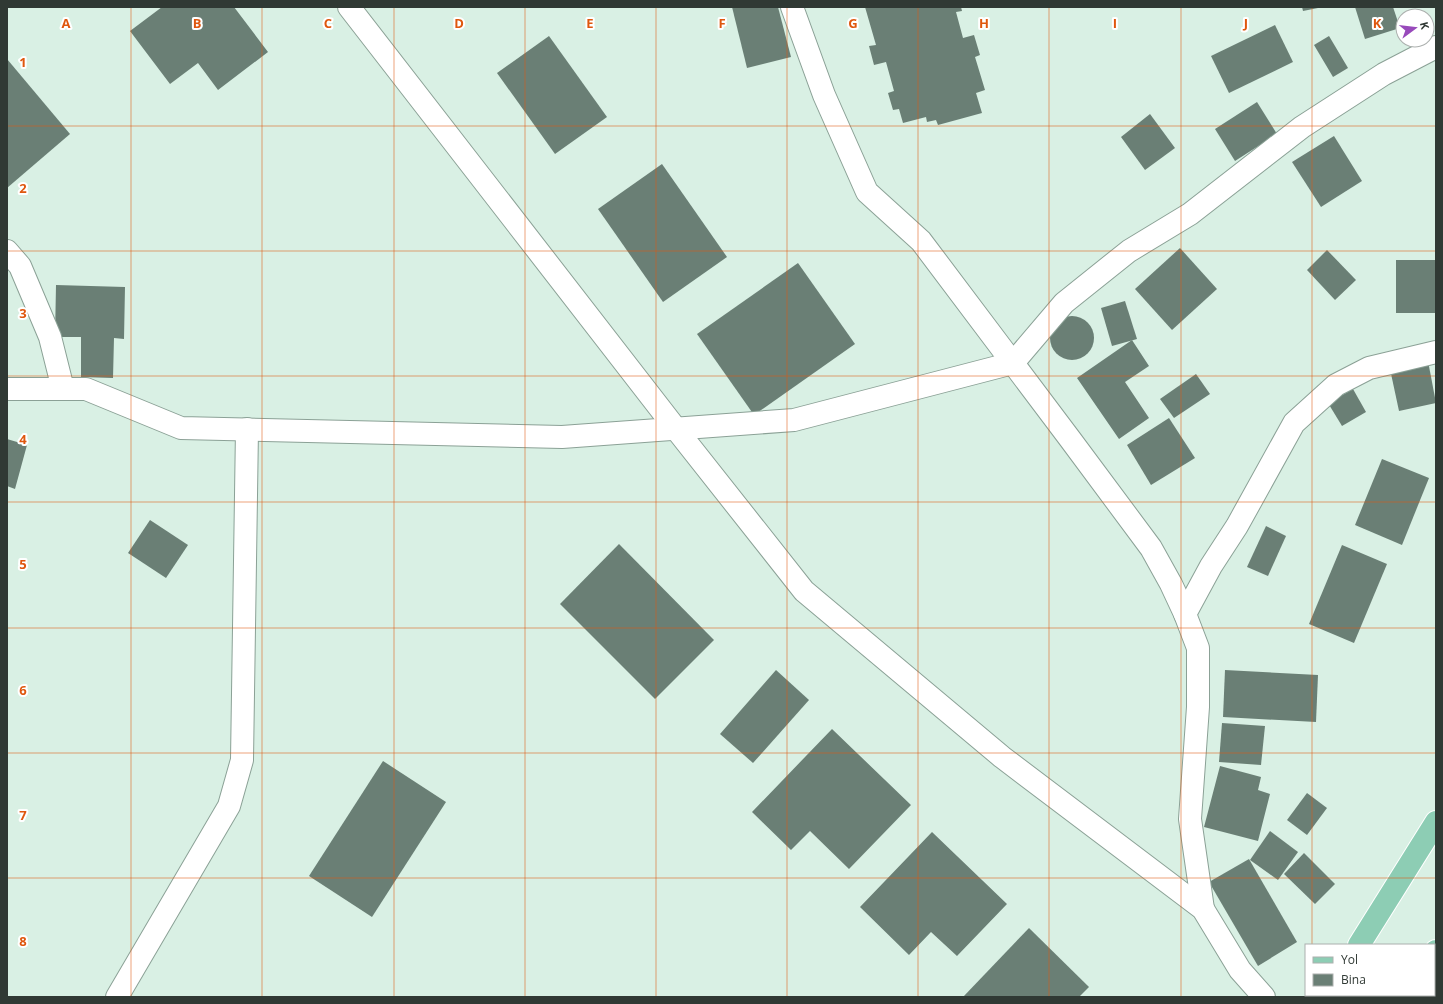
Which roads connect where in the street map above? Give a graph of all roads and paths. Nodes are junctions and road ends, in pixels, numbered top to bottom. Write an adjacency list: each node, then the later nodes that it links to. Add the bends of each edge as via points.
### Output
1 (792, 7): 6 (street, via 824,95 867,192 921,240)
2 (355, 10): 10 (street)
3 (1436, 47): 6 (street, via 1384,74 1302,127 1190,214 1129,251 1064,303)
4 (7, 251): 8 (street, via 20,266 50,337)
5 (1436, 352): 11 (street, via 1369,368 1336,385 1294,423)
6 (1013, 363): 10 (street, via 794,420); 11 (street, via 1151,548)
7 (7, 389): 8 (street)
8 (63, 389): 9 (street, via 86,389 181,428)
9 (247, 429): 10 (street, via 562,437); 15 (street, via 242,760 229,806)
10 (676, 429): 13 (street, via 804,591 1002,758)
11 (1185, 614): 13 (street, via 1198,648 1198,708 1190,819)
12 (1436, 822): 14 (main road)
13 (1202, 909): 16 (street, via 1240,970)
14 (1360, 944)
15 (116, 997)
16 (1264, 997)

